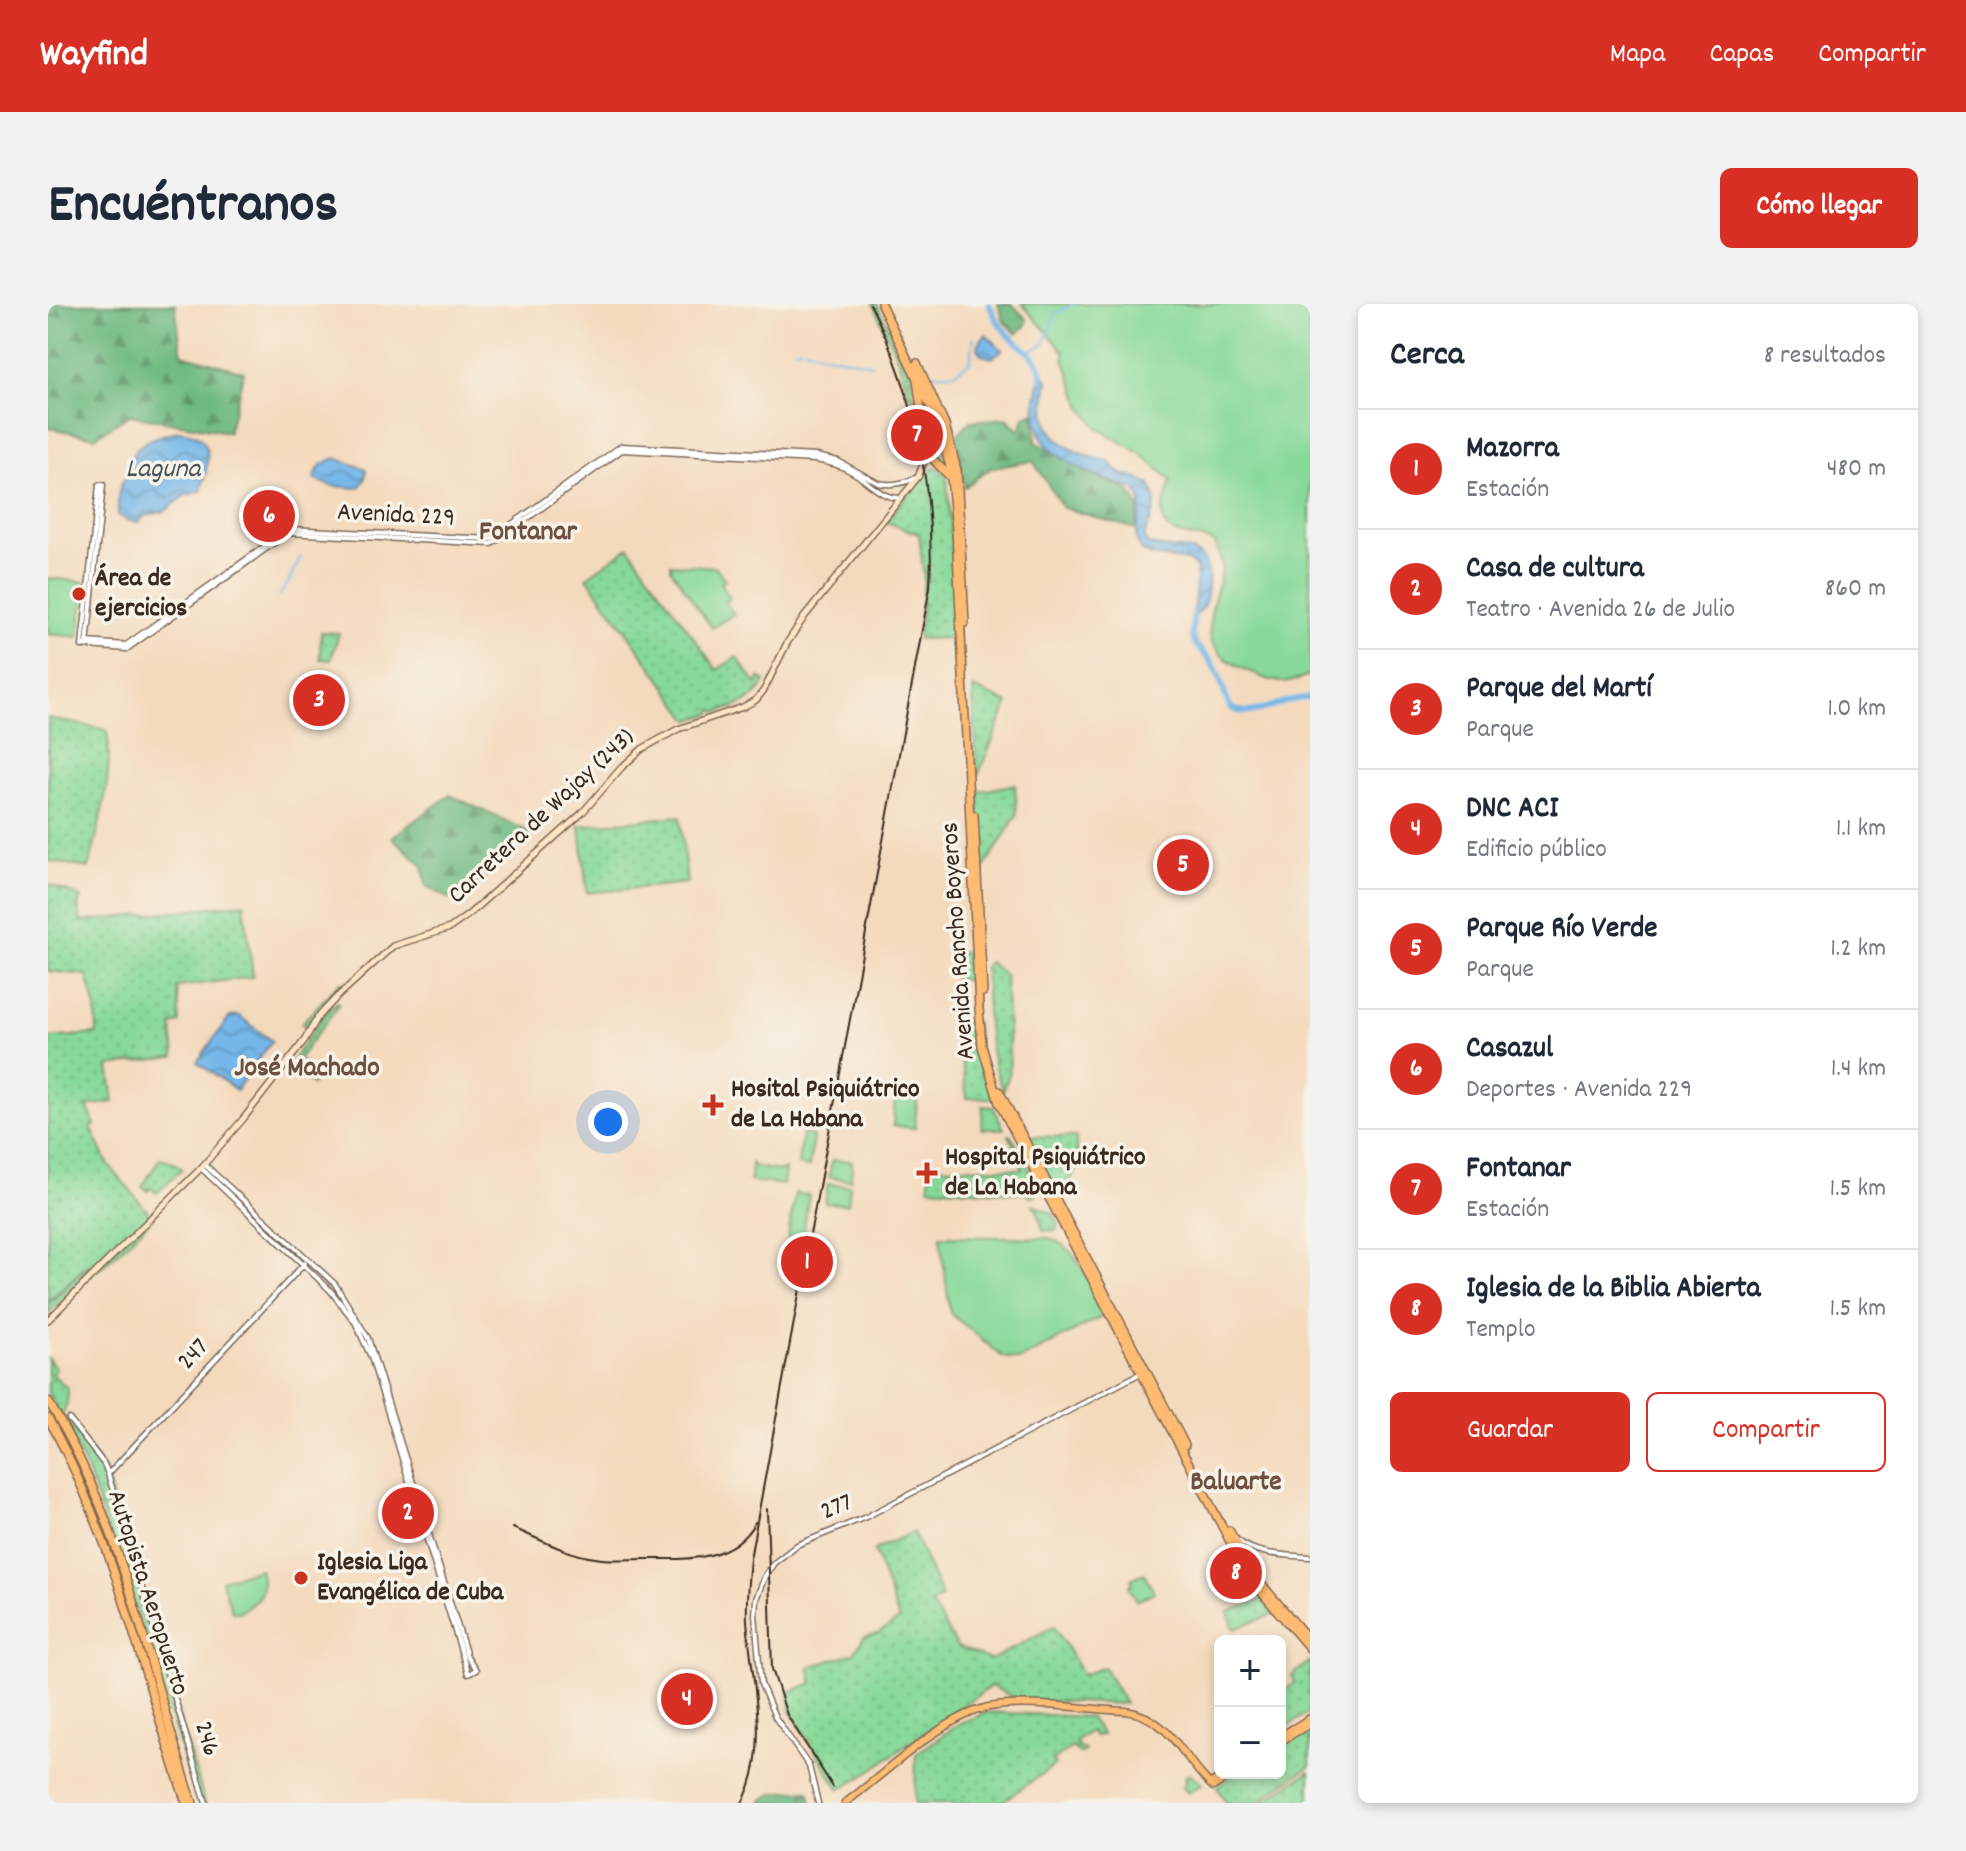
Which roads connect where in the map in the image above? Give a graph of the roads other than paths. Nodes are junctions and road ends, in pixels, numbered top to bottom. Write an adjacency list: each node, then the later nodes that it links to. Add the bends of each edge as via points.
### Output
1 (883, 304): 2 (highway, Avenida Rancho Boyeros); 4 (highway, Avenida Rancho Boyeros)
2 (913, 366): 3 (highway, Avenida Rancho Boyeros); 5 (highway)
3 (936, 418): 4 (highway); 5 (highway); 7 (highway, Avenida Rancho Boyeros)
4 (945, 425): 7 (highway, Avenida Rancho Boyeros)
5 (923, 427): 6 (highway)
6 (927, 453): 8 (highway); 10 (main road, Carretera de Wajay (243))
7 (950, 453): 8 (highway); 12 (highway, Avenida Rancho Boyeros); 30 (highway, Avenida Rancho Boyeros, via 960,496 984,1016 992,1073)
8 (938, 463): 10 (main road, Carretera de Wajay (243)); 12 (highway)
9 (582, 476): 11 (street, Avenida 229, via 627,445 816,456 846,464 878,483); 14 (street, Avenida 229, via 627,449 815,460 853,472); 17 (street, Avenida 229, via 491,539 289,529 126,645)
10 (918, 477): 11 (street); 13 (main road, Carretera de Wajay (243))
11 (895, 484): 13 (street, Avenida 229)
12 (953, 486): 25 (highway, Avenida Rancho Boyeros, via 985,1060 999,1103)
13 (905, 492): 15 (main road, Carretera de Wajay (243))
14 (884, 495): 15 (street, Avenida 229); 16 (street)
15 (900, 498): 16 (main road, Carretera de Wajay (243))
16 (889, 512): 18 (main road, Carretera de Wajay (243), via 805,616 756,700 678,729 642,749 582,813 468,915 450,928 385,952 324,1009)
17 (86, 645): 17 (street, via 103,485 99,485)
18 (202, 1166): 19 (street); 24 (main road, Carretera de Wajay (243))
19 (248, 1209): 20 (street); 21 (street)
20 (293, 1255): 21 (street); 22 (street)
21 (305, 1263): 22 (street, 247); 23 (street); 31 (street, via 315,1264 335,1284 368,1338)
22 (294, 1274): 23 (street); 29 (street, 247)
23 (315, 1275): 31 (street, via 355,1322 371,1357)
24 (48, 1320)
25 (1141, 1373): 35 (highway, Avenida Rancho Boyeros, via 1246,1569); 41 (street, 277, via 866,1517 797,1545 774,1563 756,1599 761,1684 775,1717 809,1766)
26 (48, 1401): 43 (highway, Autopista Aeropuerto, via 109,1532)
27 (48, 1418): 42 (highway, Autopista Aeropuerto, via 101,1532)
28 (69, 1419): 29 (street, 246)
29 (108, 1474): 44 (street, 246)
30 (1231, 1534): 32 (street, via 1262,1551); 34 (highway, Avenida Rancho Boyeros, via 1258,1580)
31 (433, 1554): 33 (street)
32 (1310, 1557)
33 (438, 1570): 33 (street, via 468,1674 476,1670)
34 (1310, 1641)
35 (1310, 1649)
36 (1310, 1721): 37 (main road)
37 (1286, 1735)
38 (1219, 1779): 40 (main road)
39 (1223, 1779): 40 (main road)
40 (1211, 1786): 45 (main road, via 1166,1731 1145,1715 1003,1706 977,1710 948,1724)
41 (817, 1801)
42 (186, 1803)
43 (193, 1803)
44 (206, 1803)
45 (846, 1803)

